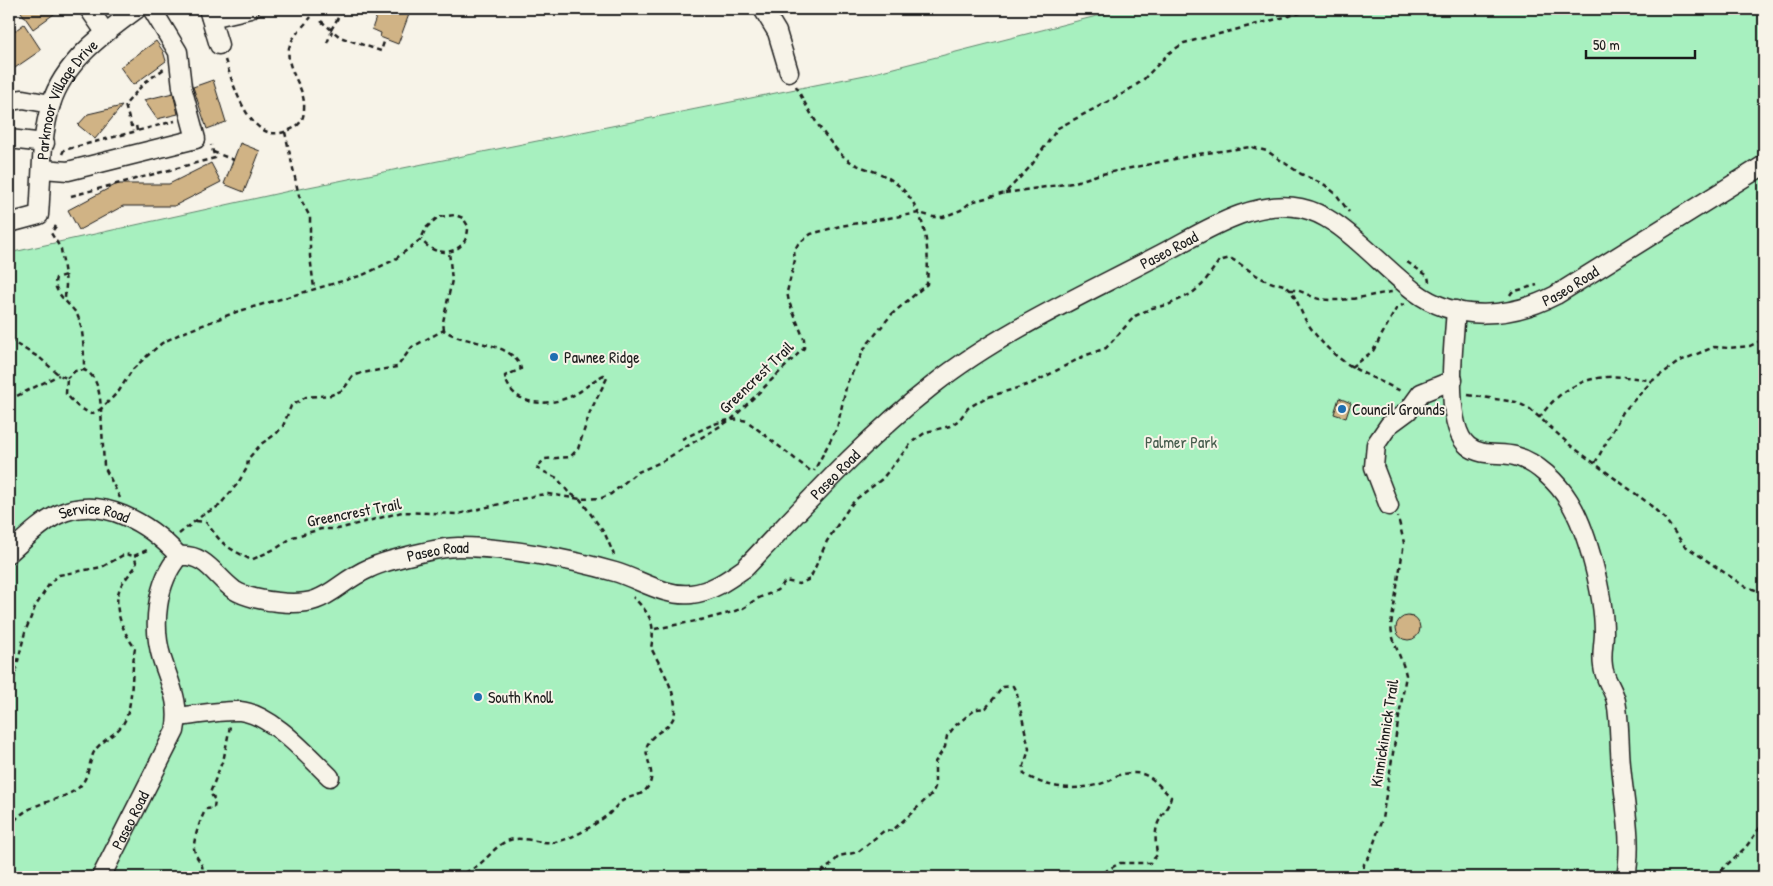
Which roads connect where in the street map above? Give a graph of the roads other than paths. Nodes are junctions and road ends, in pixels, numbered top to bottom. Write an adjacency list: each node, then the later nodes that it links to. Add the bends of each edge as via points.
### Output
1 (89, 9): 7 (street)
2 (137, 9): 7 (street, Parkmoor Village Drive)
3 (152, 9): 15 (street, via 178,52 182,87 196,139 68,170)
4 (250, 9): 6 (street)
5 (762, 9): 9 (street, via 777,32)
6 (210, 13): 8 (street)
7 (105, 32): 11 (street, Parkmoor Village Drive, via 70,68)
8 (219, 44)
9 (789, 72)
10 (9, 101): 11 (street, via 22,99)
11 (51, 104): 13 (street, Parkmoor Village Drive)
12 (9, 139): 13 (street)
13 (44, 143): 15 (street, Parkmoor Village Drive)
14 (1764, 165): 17 (street, Paseo Road, via 1590,276 1537,305 1501,313)
15 (43, 169): 16 (street, Parkmoor Village Drive, via 39,215)
16 (13, 222)
17 (1456, 310): 18 (street); 20 (street, Paseo Road, via 1431,301 1410,287 1347,232 1312,211 1274,206 1232,218 1003,338 934,384 820,478 744,568 717,586 690,594 672,593 616,572 555,558 457,547 386,562 368,569 316,601 277,602 236,591 203,560)
18 (1453, 387): 19 (street, via 1427,390 1416,398 1408,412 1383,432 1376,444 1374,467); 25 (street, via 1456,423 1469,447 1479,452 1516,456 1533,464 1560,487 1581,524 1600,602 1605,678 1616,701 1628,851)
19 (1390, 506)
20 (174, 550): 21 (street, Service Road, via 129,517 84,507 67,511 43,524); 22 (street, via 159,598 158,622 161,657 177,702)
21 (9, 553)
22 (178, 717): 23 (street, via 241,711 266,720); 24 (street, Paseo Road)
23 (330, 777)
24 (101, 877)
25 (1626, 877)

